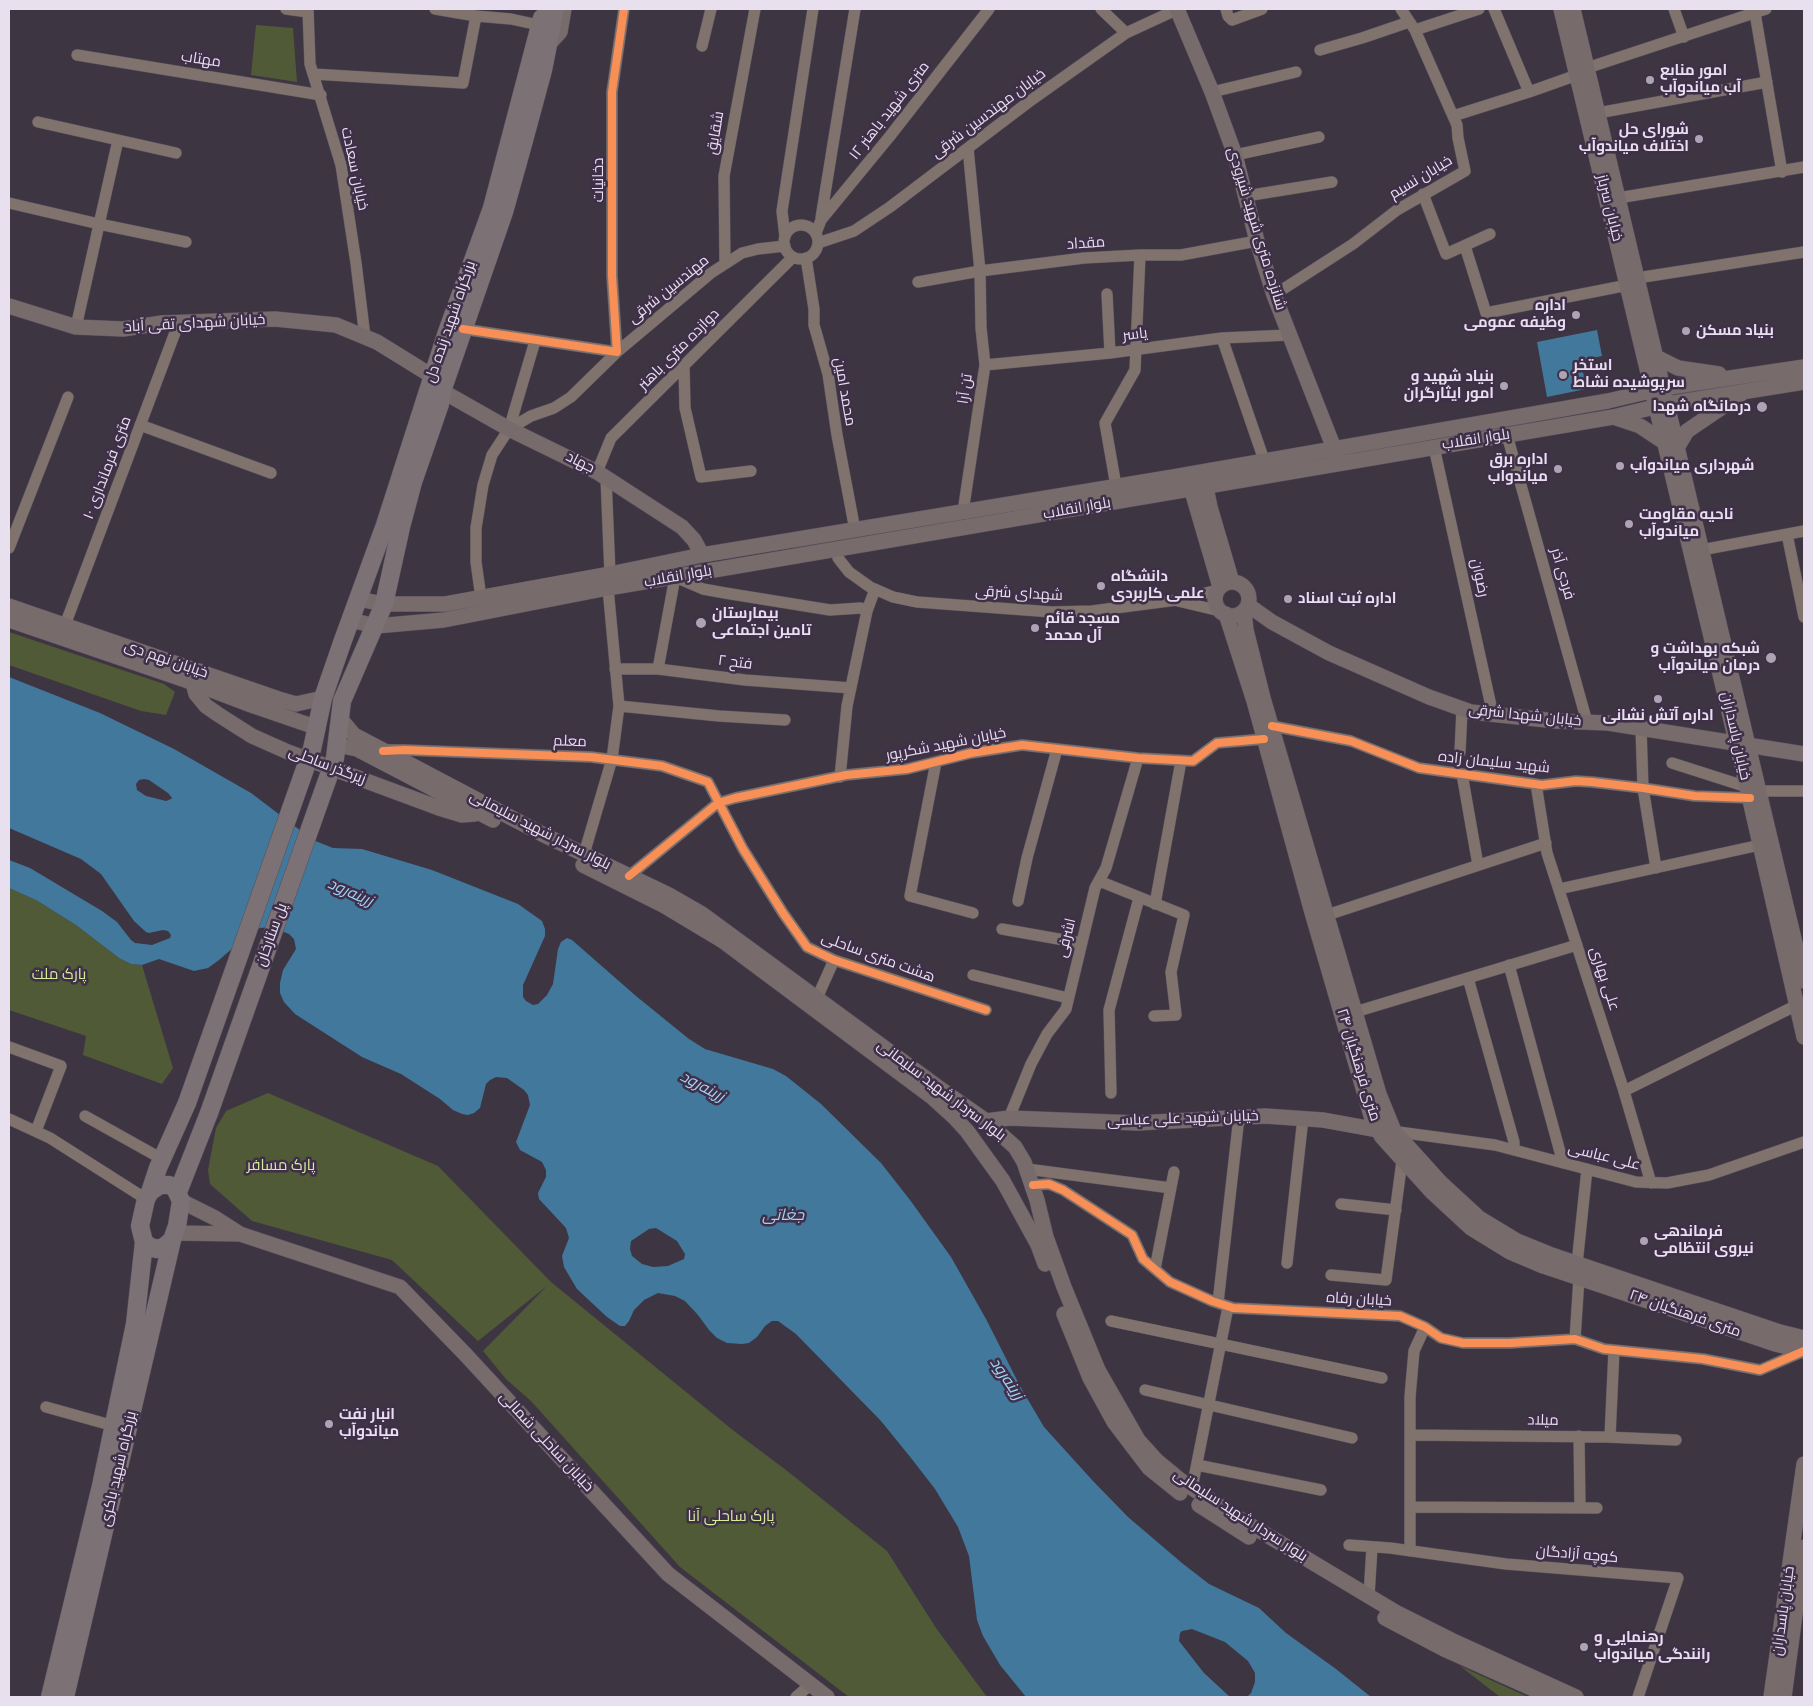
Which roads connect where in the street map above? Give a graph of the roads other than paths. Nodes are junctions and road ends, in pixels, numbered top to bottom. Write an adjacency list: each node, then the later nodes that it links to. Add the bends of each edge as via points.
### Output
1 (286, 9): 19 (street)
2 (435, 9): 22 (street)
3 (564, 9): 23 (main road, بزرگراه شهید زنده دل, via 560,32)
4 (624, 9): 79 (street, دخانیات, via 612,92 612,276)
5 (711, 9): 27 (street)
6 (754, 9): 64 (street, شقایق, via 724,176)
7 (814, 9): 56 (street, via 782,212)
8 (855, 9): 52 (street)
9 (988, 9): 52 (street, ۱۲ متری شهید باهنر)
10 (1101, 9): 25 (street)
11 (1178, 9): 25 (street, خیابان مهندسین شرقی); 34 (main road, شانزده متری شهید شیرودی)
12 (1226, 9): 13 (street, via 1232,20)
13 (1262, 9)
14 (1401, 9): 24 (street, خیابان نسیم)
15 (1494, 9): 35 (street)
16 (1561, 9): 30 (main road, خیابان سرباز)
17 (1573, 9): 30 (main road, خیابان سرباز)
18 (1674, 9): 26 (street)
19 (308, 10): 32 (street, خیابان سعادت)
20 (1472, 10): 24 (street)
21 (1760, 11): 26 (street); 33 (street)
22 (476, 16): 23 (street); 32 (street, via 463,84)
23 (543, 23): 73 (highway, بزرگراه شهید زنده دل, via 543,70 504,212); 85 (highway, بزرگراه شهید زنده دل, via 492,208)
24 (1412, 26): 28 (street); 38 (street, خیابان نسیم)
25 (1126, 33): 42 (street, خیابان مهندسین شرقی)
26 (1684, 37): 30 (street)
27 (702, 46)
28 (1320, 50)
29 (77, 55): 36 (street, مهتاب)
30 (1582, 71): 35 (street); 37 (main road, خیابان سرباز); 67 (main road, خیابان سرباز)
31 (1296, 72): 34 (street)
32 (313, 74): 36 (street, خیابان سعادت)
33 (1767, 82): 37 (street); 46 (street)
34 (1212, 92): 44 (main road, شانزده متری شهید شیرودی)
35 (1529, 92): 38 (street)
36 (321, 95): 75 (street, خیابان سعادت, via 341,165)
37 (1598, 114): 50 (main road, خیابان سرباز)
38 (1453, 116): 48 (street, خیابان نسیم, via 1466,171)
39 (38, 122): 41 (street)
40 (1319, 137): 44 (street)
41 (118, 140): 43 (street); 53 (street)
42 (968, 148): 55 (street, خیابان مهندسین شرقی, via 854,231); 65 (street, تن آرا)
43 (176, 153)
44 (1234, 155): 49 (main road, شانزده متری شهید شیرودی)
45 (1804, 167): 46 (street)
46 (1782, 172): 50 (street)
47 (1332, 182): 49 (street)
48 (1423, 194): 59 (street, via 1446,254); 69 (street, خیابان نسیم)
49 (1246, 196): 57 (main road, شانزده متری شهید شیرودی)
50 (1618, 198): 67 (main road, خیابان سرباز)
51 (9, 203): 53 (street)
52 (821, 220): 55 (street, ۱۲ متری شهید باهنر)
53 (99, 224): 58 (street); 72 (street)
54 (1490, 234): 59 (street)
55 (817, 238): 56 (street, via 812,228 801,225 790,230); 63 (street, via 815,252)
56 (785, 241): 62 (street, via 787,251); 64 (street, مهندسین شرقی, via 742,254)
57 (1257, 241): 61 (street, مقداد, via 1182,255); 69 (main road, شانزده متری شهید شیرودی)
58 (186, 242)
59 (1465, 246): 67 (street, via 1486,313)
60 (1804, 252): 67 (street)
61 (1140, 255): 65 (street, مقداد); 78 (street)
62 (793, 257): 63 (street); 83 (street, دوازده متری باهنر)
63 (806, 258): 111 (street, محمد امین, via 814,325 828,374)
64 (725, 264): 79 (street, مهندسین شرقی)
65 (980, 270): 66 (street, مقداد); 82 (street, تن آرا)
66 (918, 282)
67 (1632, 282): 81 (main road, خیابان سرباز)
68 (1107, 294): 80 (street)
69 (1274, 295): 74 (main road, شانزده متری شهید شیرودی)
70 (9, 306): 72 (main road, خیابان شهدای تقی آباد)
71 (178, 322): 72 (main road, خیابان شهدای تقی آباد, via 123,329); 75 (main road, خیابان شهدای تقی آباد, via 275,319 336,326); 96 (street, ۱۰ متری فرمانداری)
72 (76, 328)
73 (463, 329): 77 (street); 89 (highway, بزرگراه شهید زنده دل)
74 (1289, 335): 76 (street, یاسر); 101 (main road, شانزده متری شهید شیرودی)
75 (365, 337): 85 (main road, خیابان شهدای تقی آباد)
76 (1222, 338): 78 (street, یاسر); 102 (street)
77 (534, 341): 79 (street); 97 (street)
78 (1135, 350): 80 (street, یاسر); 108 (street, via 1135,370 1105,423)
79 (617, 352): 97 (street, مهندسین شرقی, via 571,397)
80 (1110, 353): 82 (street, یاسر)
81 (1651, 361): 86 (main road); 88 (main road, خیابان سرباز); 92 (main road)
82 (985, 365): 110 (street, تن آرا)
83 (684, 366): 104 (street, via 685,408 701,477); 107 (street, دوازده متری باهنر, via 611,438)
84 (1804, 367): 86 (main road, بلوار انقلاب)
85 (432, 376): 124 (highway, بزرگراه شهید زنده دل, via 402,477)
86 (1727, 378): 88 (main road, بلوار انقلاب)
87 (1804, 382): 90 (main road, بلوار انقلاب)
88 (1658, 390): 92 (main road, بلوار انقلاب); 94 (main road, خیابان سرباز)
89 (442, 391): 97 (main road, جهاد); 126 (highway, بزرگراه شهید زنده دل, via 413,482)
90 (1747, 391): 94 (main road, بلوار انقلاب); 99 (main road)
91 (68, 397): 115 (street)
92 (1624, 397): 93 (main road, بلوار انقلاب)
93 (1603, 402): 95 (main road); 101 (main road, بلوار انقلاب)
94 (1661, 405): 95 (main road, بلوار انقلاب); 99 (main road, خیابان پاسداران)
95 (1609, 418): 98 (main road, بلوار انقلاب); 99 (main road, via 1640,426)
96 (140, 425): 105 (street); 136 (street, ۱۰ متری فرمانداری)
97 (509, 428): 107 (main road, جهاد); 123 (street, via 492,455 483,485 476,528)
98 (1507, 435): 100 (main road, بلوار انقلاب); 148 (street, فردی آذر)
99 (1671, 445): 117 (main road, خیابان پاسداران); 152 (main road, خیابان پاسداران)
100 (1434, 447): 103 (main road, بلوار انقلاب); 145 (street, رضوان)
101 (1335, 448): 102 (main road, بلوار انقلاب); 103 (main road, شانزده متری شهید شیرودی)
102 (1264, 460): 106 (main road, بلوار انقلاب)
103 (1338, 464): 109 (main road, بلوار انقلاب)
104 (751, 471)
105 (271, 473)
106 (1195, 473): 108 (main road, بلوار انقلاب); 109 (main road)
107 (602, 475): 118 (main road, جهاد, via 682,526); 120 (street)
108 (1116, 486): 110 (main road, بلوار انقلاب)
109 (1199, 488): 116 (main road, بلوار انقلاب); 121 (main road)
110 (963, 512): 111 (main road, بلوار انقلاب)
111 (855, 530): 113 (main road, بلوار انقلاب)
112 (1804, 531): 114 (street)
113 (833, 534): 116 (main road); 118 (main road, بلوار انقلاب)
114 (1787, 534): 117 (street); 132 (street)
115 (9, 548)
116 (836, 550): 119 (main road, بلوار انقلاب); 122 (street, شهدای شرقی, via 848,572)
117 (1701, 550): 152 (main road, خیابان پاسداران)
118 (702, 555): 120 (main road, بلوار انقلاب)
119 (675, 577): 120 (main road, بلوار انقلاب); 130 (street, via 725,594 830,610 860,608); 139 (street)
120 (609, 581): 123 (main road, بلوار انقلاب); 135 (main road, بلوار انقلاب); 138 (street)
121 (1224, 586): 125 (street, شهدای شرقی); 129 (main road, via 1238,583 1246,589 1249,600); 131 (main road, via 1216,601)
122 (875, 589): 125 (street, شهدای شرقی, via 917,602 1052,612 1092,611); 130 (street)
123 (481, 598): 127 (main road, بلوار انقلاب)
124 (358, 599): 126 (main road, بلوار انقلاب); 134 (highway)
125 (1177, 600): 131 (street)
126 (384, 604): 127 (main road, بلوار انقلاب); 137 (highway, بزرگراه شهید زنده دل)
127 (445, 604): 135 (main road)
128 (9, 606): 136 (main road, خیابان نهم دی)
129 (1246, 608): 131 (main road, via 1235,615); 144 (main road, خیابان شهدا شرقی, via 1328,653); 151 (main road, ۲۴ متری فرهنگیان, via 1246,630)
130 (867, 611): 141 (street)
131 (1223, 612): 151 (main road, ۲۴ متری فرهنگیان)
132 (1804, 612)
133 (9, 620): 140 (main road, خیابان نهم دی)
134 (350, 620): 137 (main road, بلوار انقلاب); 142 (highway)
135 (444, 620): 137 (main road, بلوار انقلاب)
136 (65, 625): 140 (main road, خیابان نهم دی)
137 (376, 626): 146 (highway, بزرگراه شهید زنده دل, via 342,701)
138 (615, 668): 139 (street, فتح ۲); 143 (street)
139 (658, 669): 141 (street, فتح ۲)
140 (196, 677): 142 (main road, خیابان نهم دی, via 296,704); 149 (main road, خیابان نهم دی); 171 (main road, زیرگذر ساحلی, via 196,694 206,706 261,740 439,808 462,814)
141 (851, 688): 165 (street)
142 (323, 698): 149 (highway)
143 (619, 706): 147 (street); 159 (street)
144 (1462, 709): 145 (main road, خیابان شهدا شرقی); 156 (street)
145 (1493, 715): 148 (main road, خیابان شهدا شرقی)
146 (339, 717): 154 (main road, بلوار سردار شهید سلیمانی, via 354,735); 155 (highway)
147 (784, 720)
148 (1587, 722): 150 (main road, خیابان شهدا شرقی)
149 (318, 728): 216 (highway, پل ستارخان, bridge, via 187,1103)
150 (1641, 728): 152 (main road, خیابان شهدا شرقی); 167 (street)
151 (1268, 732): 160 (street, خیابان شهید شکرپور, via 1217,743 1193,761); 164 (street, شهید سلیمان زاده, via 1351,741 1420,768); 184 (main road, ۲۴ متری فرهنگیان); 197 (main road, ۲۴ متری فرهنگیان)
152 (1742, 744): 157 (main road, خیابان شهدا شرقی); 169 (main road)
153 (1057, 749): 158 (street, خیابان شهید شکرپور); 161 (street, خیابان شهید شکرپور, via 1022,745); 181 (street, via 1026,858)
154 (383, 750): 159 (street, معلم); 163 (main road, بلوار سردار شهید سلیمانی)
155 (336, 751): 163 (main road, بلوار سردار شهید سلیمانی, via 357,749); 227 (highway, پل ستارخان, bridge)
156 (1460, 752)
157 (1804, 754)
158 (1138, 758): 160 (street, خیابان شهید شکرپور); 178 (street, اشرفی, via 1106,868)
159 (612, 759): 170 (street, معلم, via 662,766 708,782); 174 (street)
160 (1180, 761): 182 (street)
161 (936, 762): 165 (street, خیابان شهید شکرپور); 183 (street, via 910,896)
162 (1672, 763): 169 (street)
163 (409, 771): 171 (main road, بلوار سردار شهید سلیمانی); 174 (main road, بلوار سردار شهید سلیمانی)
164 (1462, 774): 166 (street, شهید سلیمان زاده); 175 (street)
165 (840, 777): 170 (street, خیابان شهید شکرپور)
166 (1536, 784): 167 (street, شهید سلیمان زاده, via 1592,782); 172 (street, علی بهاری)
167 (1643, 788): 169 (street, شهید سلیمان زاده, via 1695,796); 176 (street)
168 (1804, 791): 169 (street, شهید سلیمان زاده)
169 (1752, 792): 173 (main road, خیابان پاسداران); 192 (main road)
170 (718, 803): 177 (street); 188 (street, هشت متری ساحلی, via 802,940 808,947)
171 (482, 814): 215 (main road, بلوار سردار شهید سلیمانی, via 663,905 723,941 932,1097 954,1117)
172 (1546, 843): 175 (street); 179 (street, علی بهاری)
173 (1760, 845): 176 (street); 192 (main road, خیابان پاسداران)
174 (584, 854): 177 (main road, بلوار سردار شهید سلیمانی)
175 (1478, 865): 184 (street)
176 (1656, 868): 179 (street)
177 (629, 876): 193 (main road, بلوار سردار شهید سلیمانی, via 702,914)
178 (1099, 881): 180 (street); 186 (street, اشرفی)
179 (1559, 889): 187 (street, علی بهاری)
180 (1139, 898): 182 (street); 202 (street, via 1108,1010)
181 (1018, 901)
182 (1155, 904): 198 (street, via 1184,915 1171,972 1176,1015)
183 (973, 913)
184 (1327, 915): 197 (main road, ۲۴ متری فرهنگیان)
185 (1002, 929): 186 (street)
186 (1080, 943): 194 (street, اشرفی)
187 (1577, 944): 189 (street); 201 (street, علی بهاری)
188 (834, 960): 193 (street); 196 (street, هشت متری ساحلی)
189 (1509, 965): 191 (street); 218 (street)
190 (973, 975): 194 (street)
191 (1468, 978): 197 (street); 214 (street)
192 (1801, 985): 195 (main road, خیابان پاسداران)
193 (817, 998): 208 (main road, بلوار سردار شهید سلیمانی)
194 (1068, 998): 205 (street, اشرفی, via 1066,1009 1046,1034 1030,1064)
195 (1797, 1005): 199 (main road, خیابان پاسداران); 201 (street)
196 (986, 1010)
197 (1349, 1014): 209 (main road, ۲۴ متری فرهنگیان, via 1372,1119); 211 (main road, ۲۴ متری فرهنگیان)
198 (1154, 1016)
199 (1804, 1037)
200 (9, 1047): 210 (street, via 62,1066)
201 (1624, 1091): 222 (street, علی بهاری)
202 (1111, 1093)
203 (85, 1116): 216 (street)
204 (1239, 1117): 205 (main road, خیابان شهید علی عباسی, via 1138,1123); 206 (main road, خیابان شهید علی عباسی); 239 (street)
205 (1008, 1118): 208 (main road, خیابان شهید علی عباسی)
206 (1303, 1118): 209 (main road, خیابان شهید علی عباسی); 233 (street)
207 (9, 1119): 210 (street)
208 (986, 1121): 212 (main road, بلوار سردار شهید سلیمانی)
209 (1378, 1130): 211 (street, علی عباسی); 217 (main road, ۲۴ متری فرهنگیان)
210 (36, 1131): 226 (street)
211 (1394, 1131): 214 (street, علی عباسی); 235 (main road, ۲۴ متری فرهنگیان, via 1441,1183 1479,1218)
212 (1001, 1134): 215 (main road, via 1002,1149 994,1154); 219 (main road, بلوار سردار شهید سلیمانی, via 1014,1147)
213 (1804, 1142): 222 (street, علی عباسی, via 1708,1175 1667,1184)
214 (1514, 1150): 218 (street, علی عباسی)
215 (983, 1152): 225 (main road, بلوار سردار شهید سلیمانی)
216 (162, 1159): 226 (highway)
217 (1402, 1161): 229 (street); 235 (main road, ۲۴ متری فرهنگیان, via 1471,1228 1510,1252 1543,1266)
218 (1563, 1163): 220 (street, علی عباسی)
219 (1027, 1169): 223 (main road, بلوار سردار شهید سلیمانی); 224 (street)
220 (1587, 1169): 222 (street, علی عباسی); 235 (street)
221 (1174, 1172): 224 (street)
222 (1651, 1183)
223 (1033, 1185): 225 (main road, via 1025,1178 1016,1179 1011,1184); 234 (street, خیابان رفاه, via 1049,1184 1063,1190 1132,1235 1143,1259); 259 (main road, بلوار سردار شهید سلیمانی, via 1046,1237 1101,1377 1138,1440 1157,1461)
224 (1171, 1188): 234 (street)
225 (1011, 1194): 275 (main road, بلوار سردار شهید سلیمانی, via 1038,1245 1096,1391 1114,1422 1149,1468 1174,1489 1225,1522 1393,1622 1446,1650)
226 (148, 1196): 227 (highway, via 160,1185 169,1185 175,1188); 232 (highway, بزرگراه شهید باکری, via 140,1226)
227 (179, 1197): 230 (main road); 231 (highway, بزرگراه شهید باکری)
228 (1341, 1204): 229 (street)
229 (1396, 1210): 236 (street, via 1386,1280)
230 (240, 1234): 231 (main road); 270 (main road, خیابان ساحلی شمالی, via 400,1287 668,1574)
231 (174, 1237): 232 (highway, via 164,1247 156,1249); 238 (highway, بزرگراه شهید باکری)
232 (144, 1242): 237 (highway, بزرگراه شهید باکری)
233 (1286, 1263)
234 (1155, 1269): 239 (street, خیابان رفاه, via 1170,1282)
235 (1578, 1271): 242 (main road, ۲۴ متری فرهنگیان); 243 (street); 246 (main road, ۲۴ متری فرهنگیان, via 1776,1344)
236 (1331, 1275)
237 (138, 1288): 238 (highway, via 148,1280); 251 (highway, بزرگراه شهید باکری, via 135,1324)
238 (161, 1290): 272 (highway, بزرگراه شهید باکری)
239 (1223, 1305): 241 (street, خیابان رفاه, via 1400,1316); 244 (street)
240 (1111, 1321): 244 (street)
241 (1425, 1326): 243 (street, خیابان رفاه, via 1441,1338 1463,1343); 252 (street, via 1414,1351)
242 (1804, 1338)
243 (1575, 1339): 245 (street, خیابان رفاه, via 1604,1350)
244 (1221, 1344): 247 (street); 249 (street)
245 (1614, 1350): 246 (street, خیابان رفاه, via 1704,1359 1760,1370); 254 (street)
246 (1804, 1351)
247 (1382, 1378)
248 (1145, 1390): 249 (street)
249 (1209, 1404): 255 (street); 257 (street)
250 (46, 1407): 251 (street)
251 (114, 1426): 271 (highway, بزرگراه شهید باکری)
252 (1410, 1435): 253 (street, میلاد); 261 (street)
253 (1579, 1436): 254 (street, میلاد); 262 (street)
254 (1610, 1437): 256 (street, میلاد)
255 (1352, 1438)
256 (1676, 1440)
257 (1197, 1464): 259 (street); 260 (street)
258 (1804, 1464): 278 (main road, خیابان پاسداران)
259 (1192, 1488): 268 (main road, بلوار سردار شهید سلیمانی)
260 (1322, 1490)
261 (1410, 1507): 262 (street); 267 (street)
262 (1580, 1508): 263 (street)
263 (1597, 1508)
264 (1349, 1546): 265 (street, کوچه آزادگان)
265 (1372, 1547): 267 (street, کوچه آزادگان); 268 (street)
266 (1804, 1547): 269 (main road, خیابان پاسداران)
267 (1410, 1551): 277 (street, کوچه آزادگان, via 1506,1564 1678,1578)
268 (1368, 1596): 276 (main road, بلوار سردار شهید سلیمانی, via 1450,1640)
269 (1800, 1604): 279 (main road, خیابان پاسداران)
270 (810, 1685): 273 (street); 274 (main road, خیابان ساحلی شمالی)
271 (50, 1697)
272 (65, 1697)
273 (796, 1697)
274 (827, 1697)
275 (1551, 1697)
276 (1576, 1697)
277 (1638, 1697)
278 (1771, 1697)
279 (1784, 1697)

